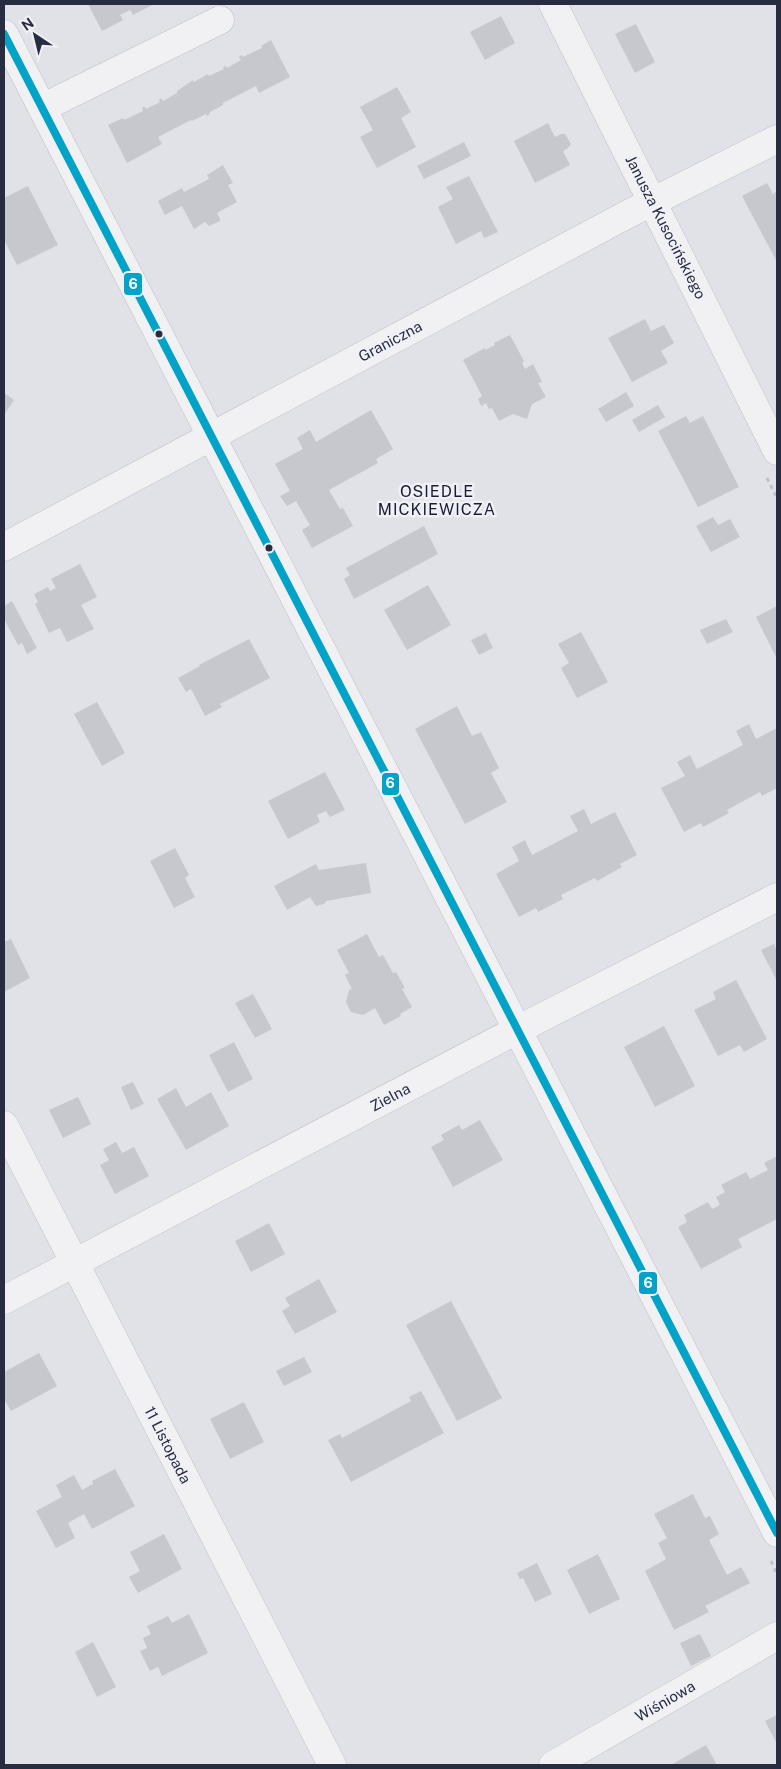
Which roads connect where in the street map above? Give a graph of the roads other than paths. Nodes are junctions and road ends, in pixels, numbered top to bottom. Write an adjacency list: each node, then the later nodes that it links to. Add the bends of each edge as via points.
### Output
1 (553, 4): 6 (street, Janusza Kusocińskiego)
2 (220, 20): 4 (street)
3 (4, 34): 4 (street)
4 (42, 108): 7 (street)
5 (777, 139): 6 (street, Graniczna)
6 (653, 202): 7 (street, Graniczna); 8 (street, Janusza Kusocińskiego)
7 (211, 435): 9 (street, Graniczna); 11 (street)
8 (777, 451)
9 (4, 547)
10 (777, 897): 11 (street, Zielna)
11 (519, 1030): 13 (street, Zielna); 15 (street)
12 (4, 1125): 13 (street, 11 Listopada)
13 (74, 1263): 14 (street, Zielna); 17 (street, 11 Listopada)
14 (4, 1300)
15 (777, 1533)
16 (777, 1636): 18 (street, Wiśniowa)
17 (332, 1765)
18 (553, 1765)

